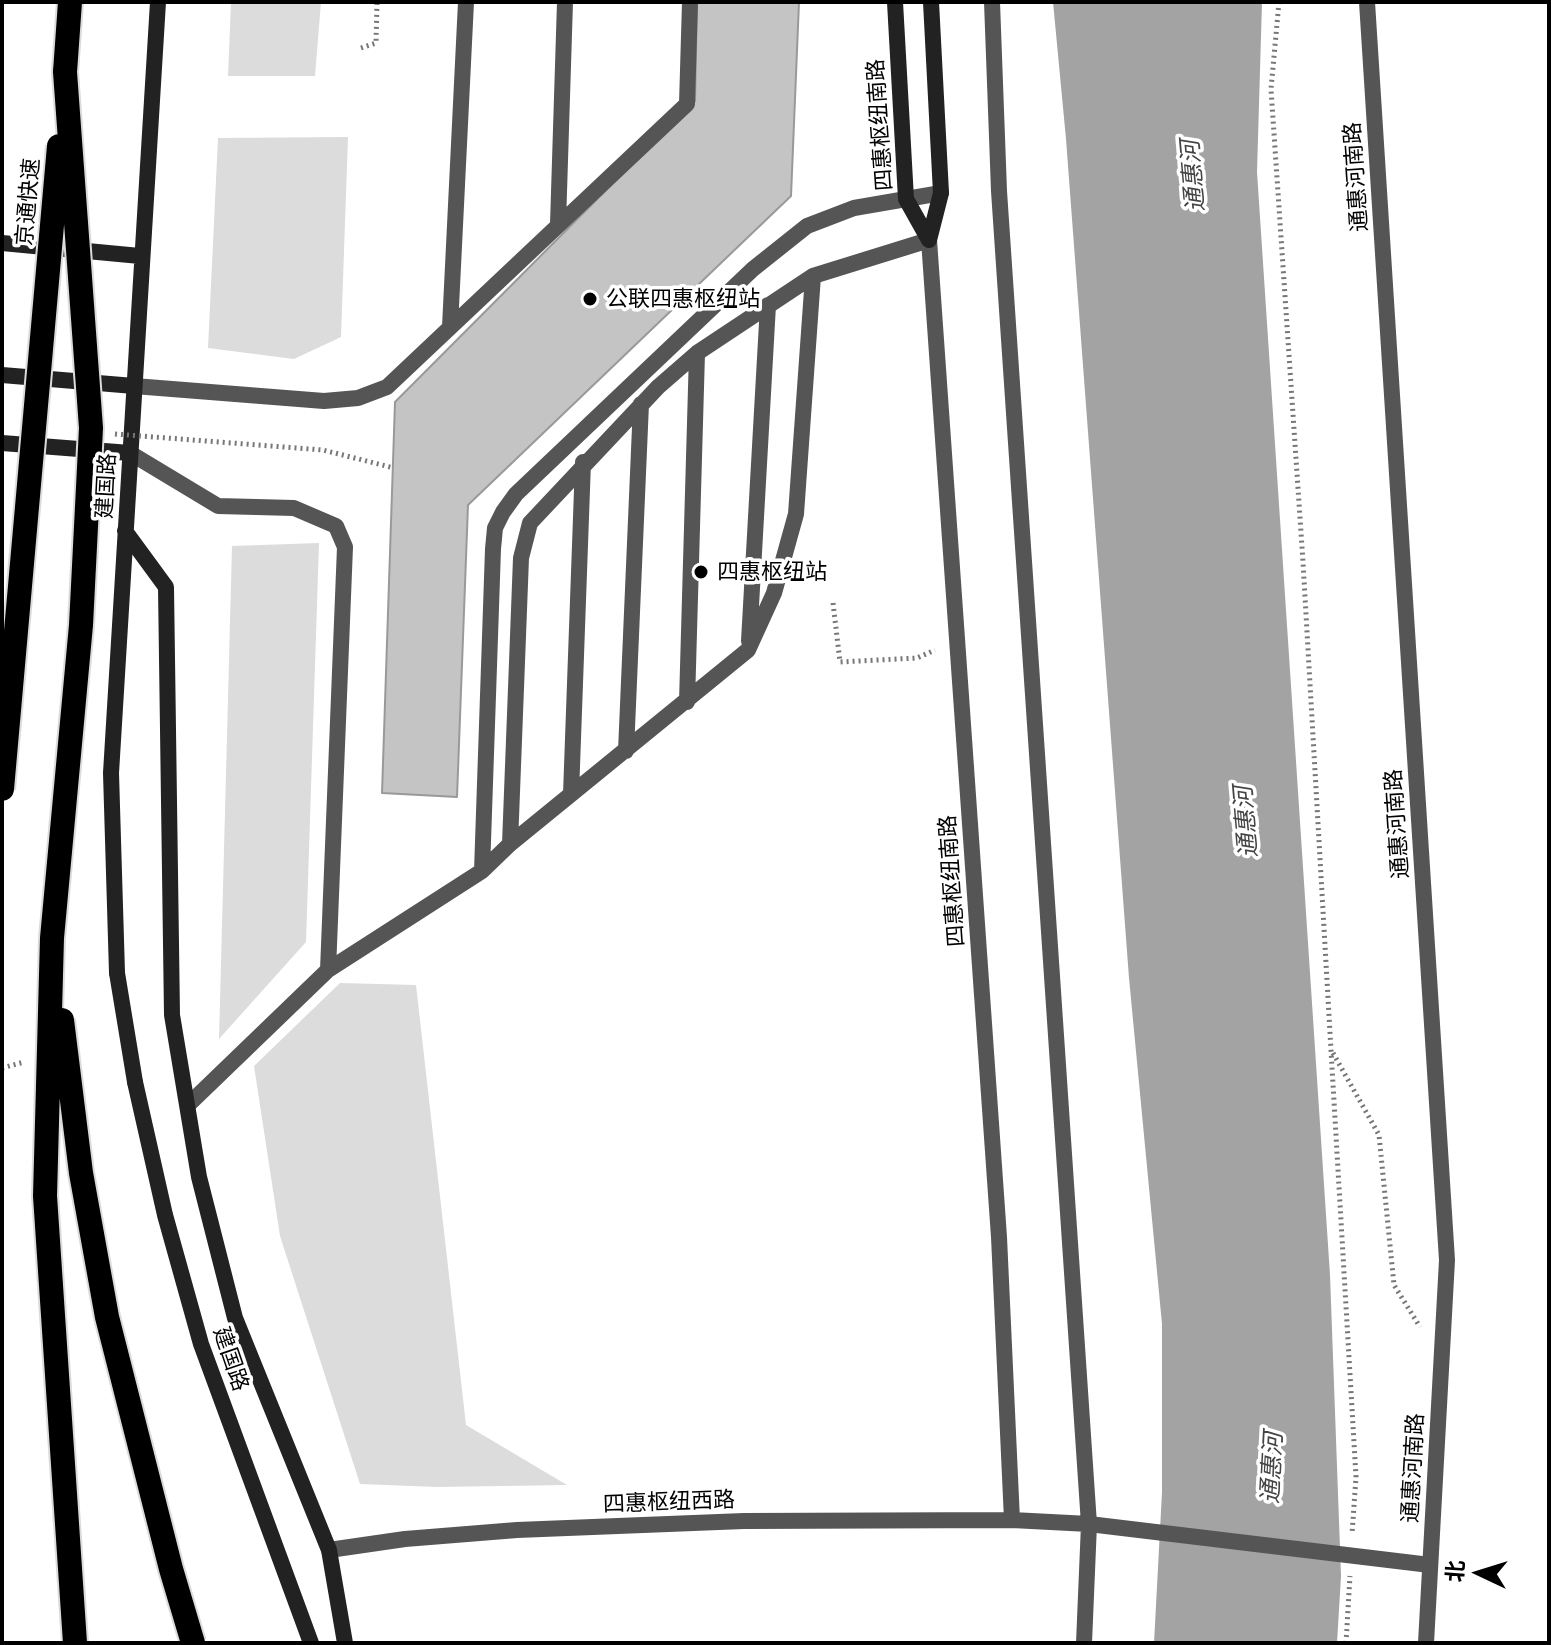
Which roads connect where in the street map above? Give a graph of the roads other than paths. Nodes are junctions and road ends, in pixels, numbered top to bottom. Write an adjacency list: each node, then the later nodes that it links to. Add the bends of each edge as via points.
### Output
1 (70, 2): 10 (highway, 京通快速)
2 (158, 2): 16 (street, 建国路)
3 (466, 2): 19 (street)
4 (565, 2): 13 (street)
5 (690, 2): 13 (street, via 687,104)
6 (895, 2): 12 (street, 四惠枢纽南路)
7 (931, 2): 11 (street, 四惠枢纽南路)
8 (992, 2): 39 (street, via 999,191)
9 (1367, 2): 41 (street, 通惠河南路, via 1447,1260)
10 (65, 72): 31 (highway, 京通快速, bridge); 35 (highway, bridge, via 91,428 81,625)
11 (941, 193): 12 (street); 14 (street, 四惠枢纽南路)
12 (906, 199): 14 (street, 四惠枢纽南路); 34 (street, via 854,208 807,226 753,269 503,512 493,549)
13 (558, 224): 19 (street)
14 (929, 240): 17 (street); 38 (street, 四惠枢纽南路, via 999,1237)
15 (2, 243): 16 (street)
16 (140, 256): 22 (street, 建国路)
17 (813, 276): 18 (street); 28 (street, via 796,514 774,593)
18 (768, 305): 20 (street); 28 (street)
19 (450, 327): 22 (street, via 387,387 358,398 324,401)
20 (697, 353): 23 (street); 29 (street)
21 (2, 375): 22 (street)
22 (134, 386): 25 (street, 建国路)
23 (641, 404): 26 (street); 30 (street)
24 (2, 443): 25 (street)
25 (130, 453): 27 (street, 建国路); 36 (street, via 218,506 294,508 336,526 345,547)
26 (583, 462): 32 (street); 33 (street, via 538,512 524,538)
27 (125, 531): 37 (street, via 166,587 172,1015); 44 (street, 建国路, bridge, via 111,773 117,973 135,1082 201,1344)
28 (748, 650): 29 (street)
29 (687, 702): 30 (street)
30 (626, 751): 32 (street)
31 (2, 789)
32 (571, 794): 33 (street)
33 (510, 844): 34 (street)
34 (482, 871): 36 (street)
35 (52, 938): 42 (highway, bridge, via 45,1196); 43 (highway, bridge, via 81,1173 107,1317)
36 (328, 970): 37 (street)
37 (189, 1104): 40 (street, via 199,1177 235,1318)
38 (1012, 1520): 39 (street, 四惠枢纽西路); 40 (street, 四惠枢纽西路, via 744,1521 517,1530)
39 (1089, 1524): 41 (street, 四惠枢纽西路, bridge); 46 (street)
40 (329, 1550): 45 (street)
41 (1430, 1565): 47 (street, 通惠河南路)
42 (75, 1643)
43 (193, 1643)
44 (311, 1643)
45 (345, 1643)
46 (1084, 1643)
47 (1426, 1643)

